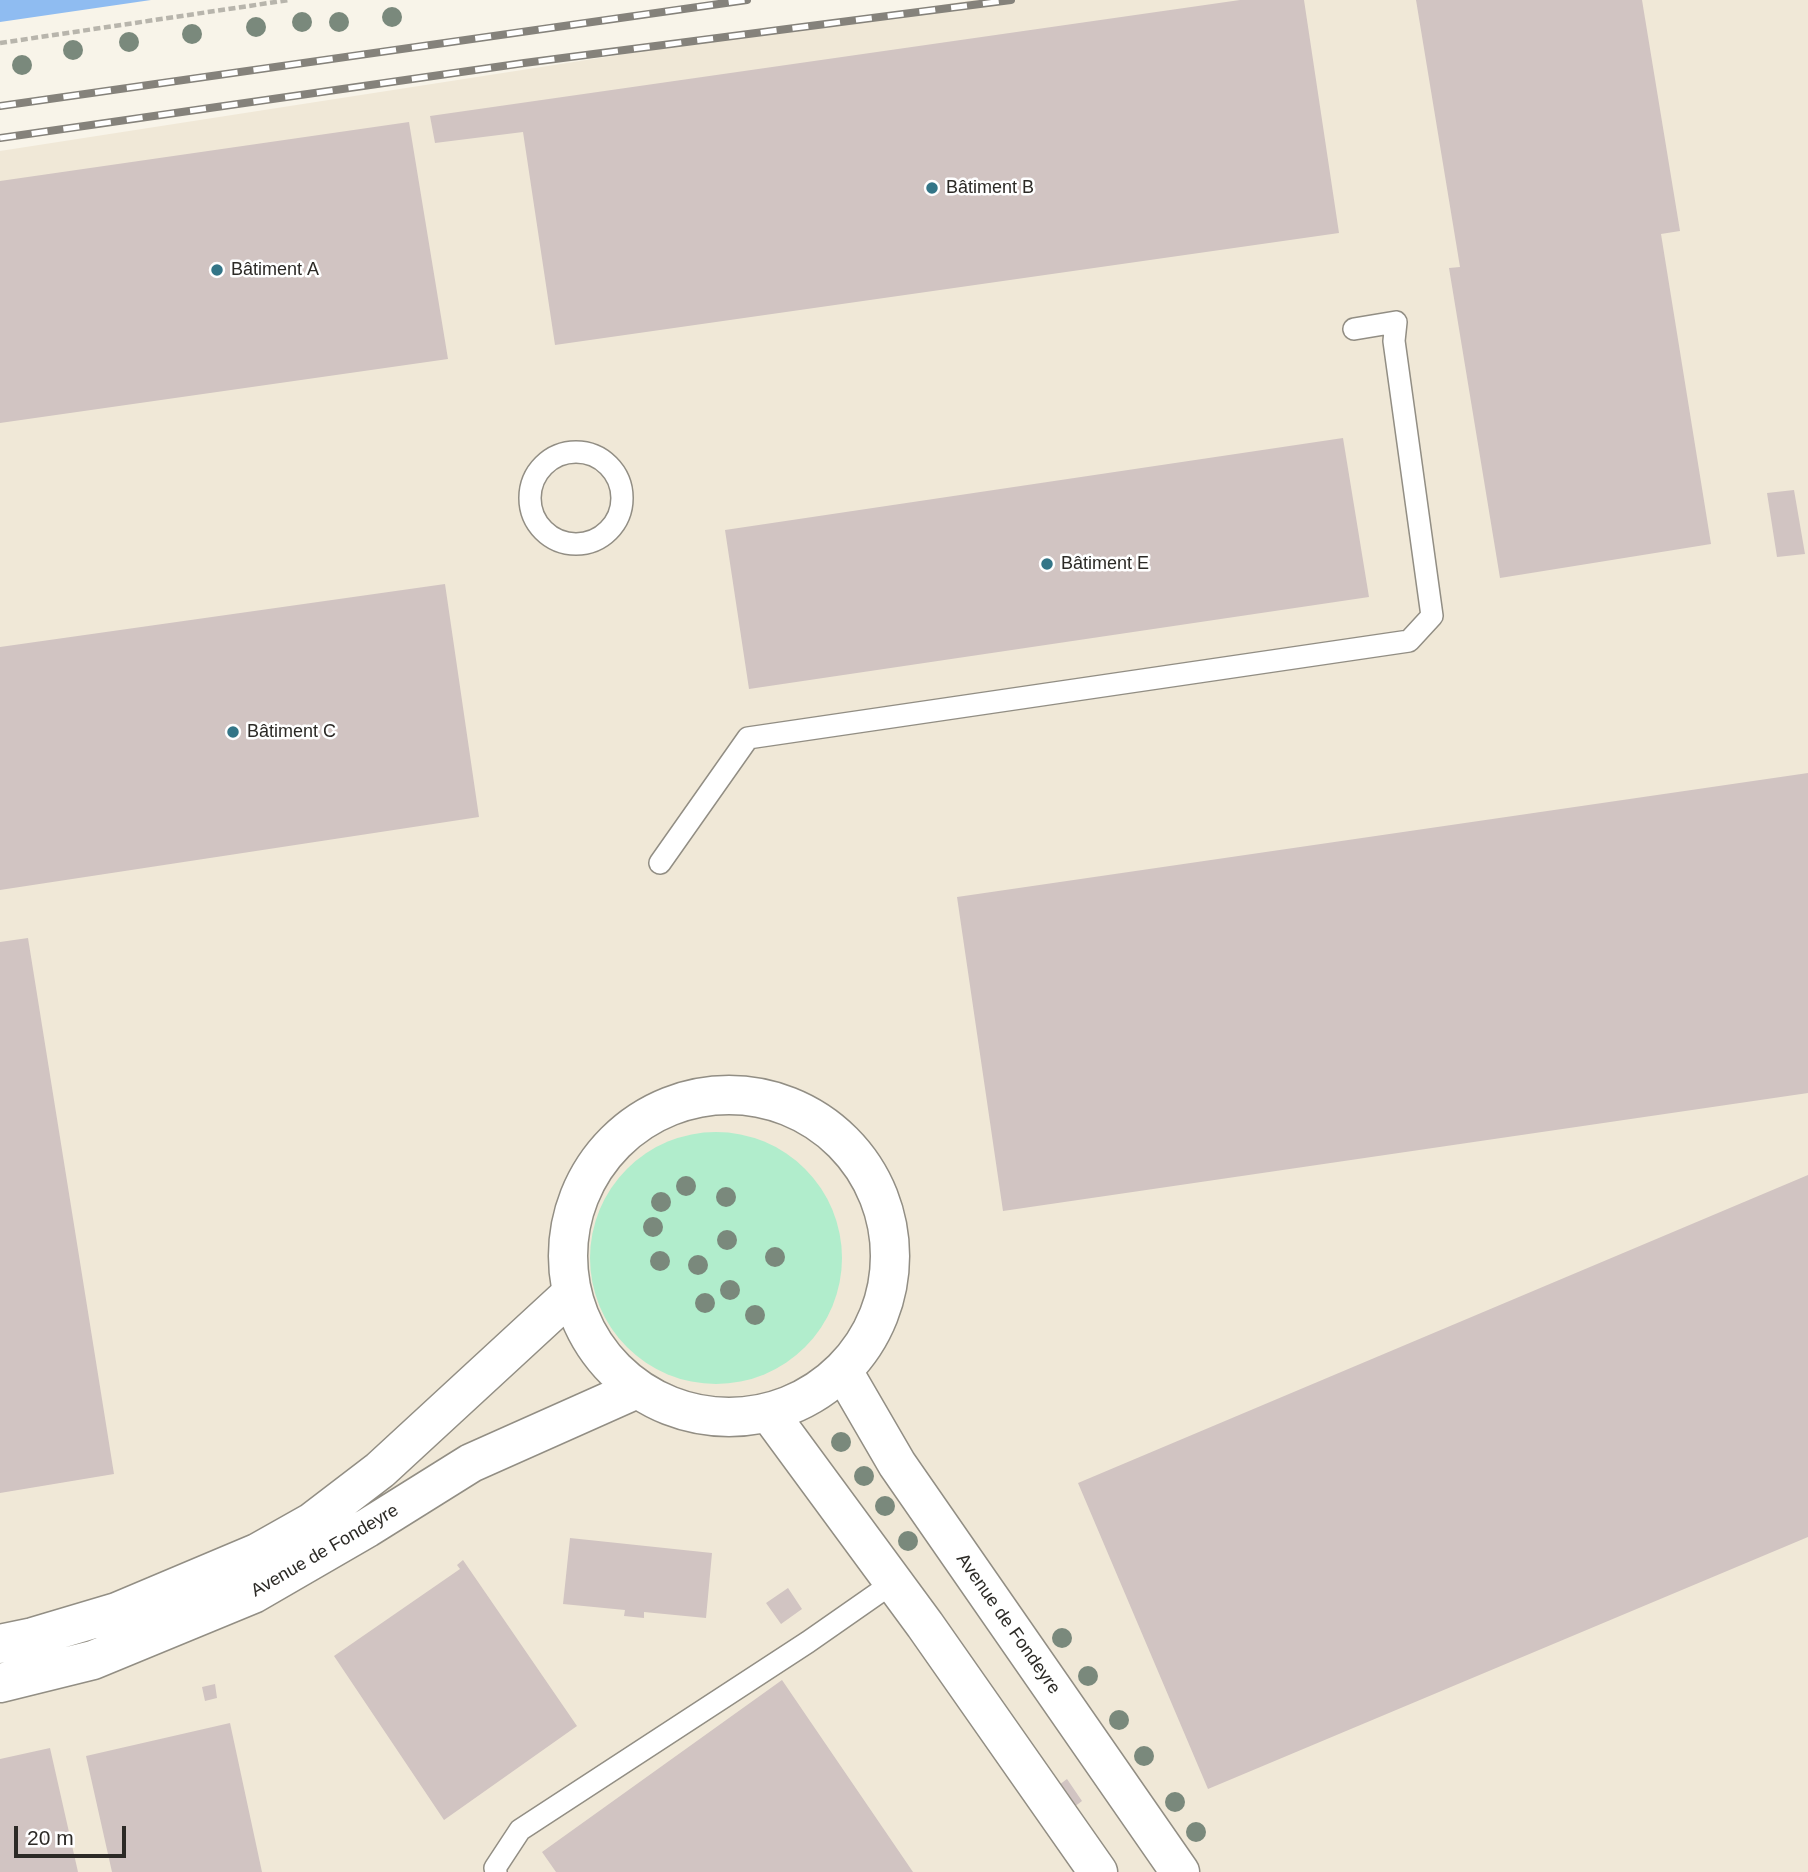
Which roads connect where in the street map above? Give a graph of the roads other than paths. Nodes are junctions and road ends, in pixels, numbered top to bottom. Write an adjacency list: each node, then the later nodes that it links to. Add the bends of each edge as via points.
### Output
1 (1354, 329): 3 (lane, via 1396,322 1394,341 1432,616 1409,641 748,738)
2 (531, 505): 2 (lane, via 546,533 560,541 584,543 606,534 616,522 622,490 607,463 584,453 561,454 536,474)
3 (660, 863)
4 (572, 1293): 5 (street, via 567,1247 576,1201 598,1160 631,1126 666,1106 704,1096 747,1095 788,1105 828,1128 859,1161 881,1201 890,1246 887,1292 870,1335); 6 (street, via 592,1341 607,1363); 9 (street, Avenue de Fondeyre, via 380,1470 312,1522 257,1553 117,1612)
5 (843, 1371): 7 (street, via 797,1403); 13 (street, Avenue de Fondeyre, via 897,1464)
6 (637, 1389): 7 (street, via 667,1406 700,1416 735,1418); 10 (street, Avenue de Fondeyre, via 471,1463 253,1594 93,1660)
7 (769, 1413): 8 (street)
8 (894, 1582): 11 (lane, via 520,1830); 12 (street)
9 (0, 1644)
10 (0, 1683)
11 (496, 1872)
12 (1098, 1872)
13 (1180, 1872)

